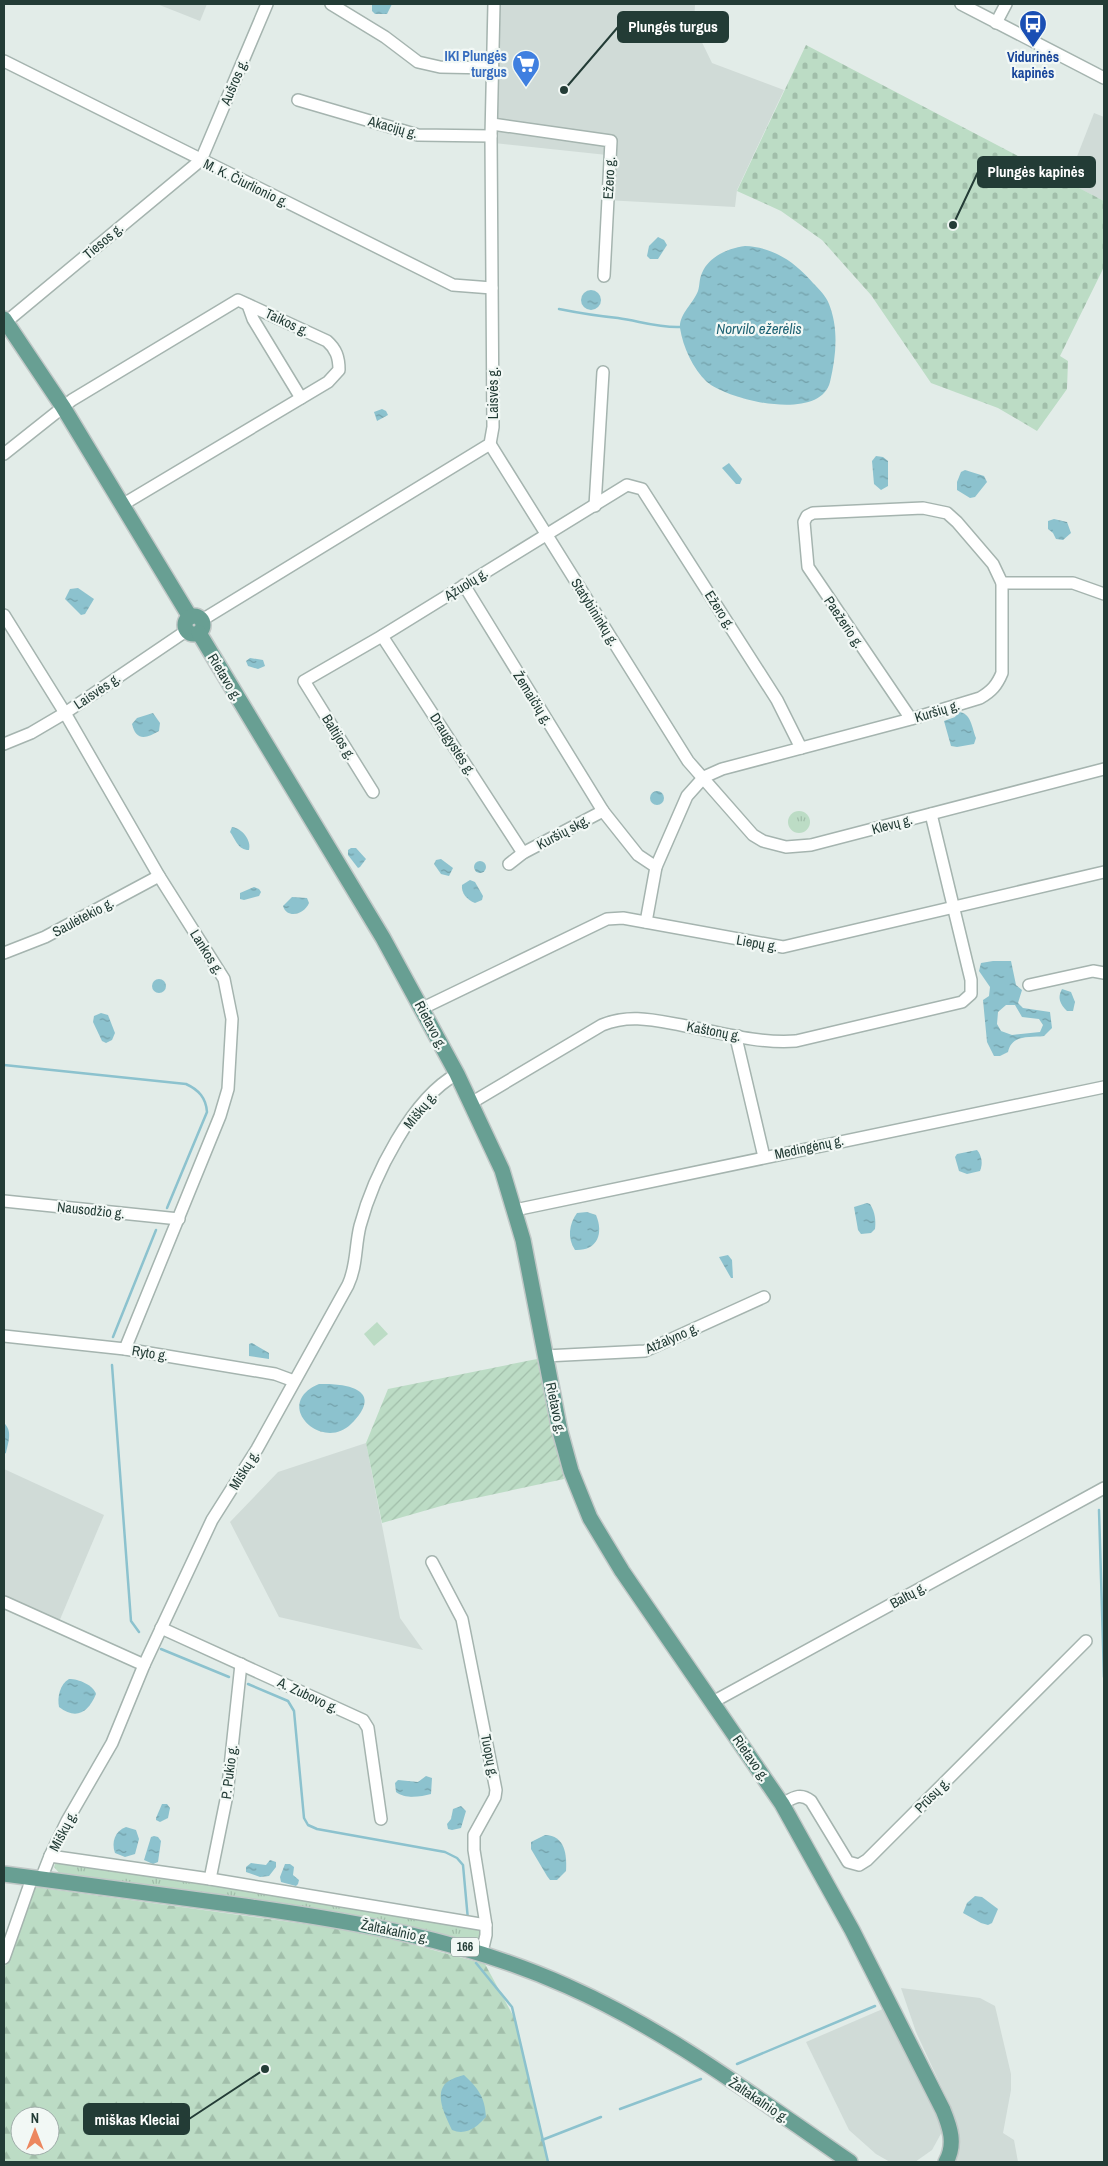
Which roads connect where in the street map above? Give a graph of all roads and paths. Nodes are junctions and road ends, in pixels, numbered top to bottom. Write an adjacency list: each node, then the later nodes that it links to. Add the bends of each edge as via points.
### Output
1 (266, 4): 13 (street, Aušros g.)
2 (331, 4): 8 (street, via 418,62 440,67)
3 (494, 4): 8 (street, Laisvės g.)
4 (961, 4): 6 (street)
5 (1006, 4): 6 (street)
6 (996, 22): 9 (street)
7 (4, 61): 13 (street, M. K. Čiurlionio g.)
8 (493, 68): 11 (street, Laisvės g.)
9 (1104, 78)
10 (298, 100): 12 (street, Akacijų g., via 418,135)
11 (492, 124): 12 (street, Laisvės g.); 14 (street, Ežero g., via 611,141)
12 (491, 136): 15 (street, Laisvės g.)
13 (201, 160): 15 (street, M. K. Čiurlionio g., via 453,285); 17 (street, Tiesos g.)
14 (604, 276)
15 (492, 288): 21 (street, Laisvės g., via 493,428)
16 (248, 305): 19 (street, via 253,319); 19 (street, Taikos g., via 334,347 339,370 328,382); 20 (street, Taikos g., via 238,300)
17 (5, 320): 20 (main road, Rietavo g.)
18 (603, 372): 25 (street)
19 (301, 398): 24 (street, Taikos g.)
20 (62, 407): 22 (street, Taikos g.); 24 (main road, Rietavo g.)
21 (490, 444): 27 (street, Statybininkų g.); 32 (street, Laisvės g.)
22 (4, 454)
23 (627, 485): 25 (street, Ąžuolų g.); 38 (street, Ežero g., via 642,489 777,700)
24 (122, 506): 32 (main road, Rietavo g.)
25 (595, 506): 27 (street, Ąžuolų g.)
26 (807, 516): 28 (street, Kuršių g., via 812,513 923,508 947,513 993,564); 36 (street, Paežerio g., via 804,522 808,567)
27 (547, 534): 29 (street, Ąžuolų g.); 40 (street, Statybininkų g., via 688,761)
28 (1002, 583): 30 (street, via 1073,583); 36 (street, Kuršių g., via 1002,668 998,684 980,698)
29 (464, 585): 33 (street, Ąžuolų g.); 42 (street, Žemaičių g.)
30 (1104, 594)
31 (4, 615): 35 (street, Lankos g.)
32 (194, 625): 35 (street, Laisvės g.); 54 (main road, Rietavo g.)
33 (382, 636): 34 (street, Ąžuolų g.); 44 (street, Draugystės g.)
34 (304, 681): 41 (street, Baltijos g.)
35 (65, 713): 37 (street, Laisvės g.); 48 (street, Lankos g.)
36 (911, 719): 38 (street, Kuršių g.)
37 (4, 744)
38 (801, 748): 40 (street, Kuršių g., via 722,769)
39 (1104, 768): 43 (street, Klevų g.)
40 (704, 777): 43 (street, Klevų g., via 753,835 786,847 811,845); 46 (street, Kuršių g., via 687,796)
41 (373, 792)
42 (603, 811): 44 (street, Kuršių skg.); 46 (street, Kuršių skg., via 638,855)
43 (931, 814): 49 (street)
44 (523, 853): 45 (street, Kuršių skg.)
45 (510, 864)
46 (656, 867): 50 (street, Kuršių g.)
47 (1104, 872): 49 (street, Liepų g.)
48 (159, 876): 51 (street, Saulėtekio g., via 45,936); 62 (street, Lankos g., via 224,979 232,1019 228,1089)
49 (954, 907): 50 (street, Liepų g., via 783,947); 55 (street, Kaštonų g., via 971,980 971,994 962,1002 796,1041)
50 (646, 922): 54 (street, Liepų g., via 607,919)
51 (4, 953)
52 (1104, 973): 53 (street, via 1093,971)
53 (1029, 985)
54 (423, 1008): 56 (main road, Rietavo g.)
55 (738, 1036): 58 (street, Kaštonų g., via 648,1019 623,1018); 59 (street)
56 (457, 1074): 58 (main road, Rietavo g.); 67 (street, Miškų g., via 442,1084 420,1108 388,1155 360,1226 352,1276)
57 (1104, 1087): 59 (street, Medingėnų g.)
58 (472, 1103): 61 (main road, Rietavo g., via 502,1170)
59 (764, 1157): 61 (street, Medingėnų g.)
60 (4, 1201): 62 (street, Nausodžio g.)
61 (515, 1210): 66 (main road, Rietavo g.)
62 (179, 1219): 65 (street, Lankos g.)
63 (764, 1297): 66 (street, Atžalyno g., via 645,1351)
64 (4, 1336): 65 (street, Ryto g.)
65 (125, 1349): 67 (street, Ryto g.)
66 (545, 1356): 75 (main road, Rietavo g., via 560,1432 590,1518)
67 (294, 1380): 71 (street, Miškų g., via 212,1520)
68 (1104, 1488): 75 (street, Baltų g.)
69 (432, 1562): 82 (street, Tuopų g., via 462,1619 496,1790 474,1835)
70 (4, 1602): 74 (street)
71 (161, 1628): 73 (street, A. Zubovo g.); 74 (street, Miškų g.)
72 (1086, 1641): 76 (street, Prūsų g., via 859,1865 848,1862 805,1796)
73 (241, 1664): 77 (street, A. Zubovo g., via 363,1720 368,1728); 81 (street, P. Pukio g., via 226,1795)
74 (144, 1665): 78 (street, Miškų g., via 112,1743)
75 (711, 1702): 76 (main road, Rietavo g.)
76 (782, 1804): 86 (main road, Rietavo g., via 852,1930 942,2110 952,2139)
77 (380, 1819)
78 (50, 1856): 80 (street, Miškų g.); 81 (street)
79 (4, 1874): 80 (main road, Žaltakalnio g. / 166)
80 (36, 1878): 83 (main road, Žaltakalnio g. / 166, via 354,1922); 84 (street, Miškų g.)
81 (210, 1878): 82 (street)
82 (486, 1925): 83 (street, Tuopų g.)
83 (482, 1952): 85 (main road, Žaltakalnio g. / 166, via 568,1986 636,2021 706,2064)
84 (4, 1958)
85 (850, 2162)
86 (946, 2162)

